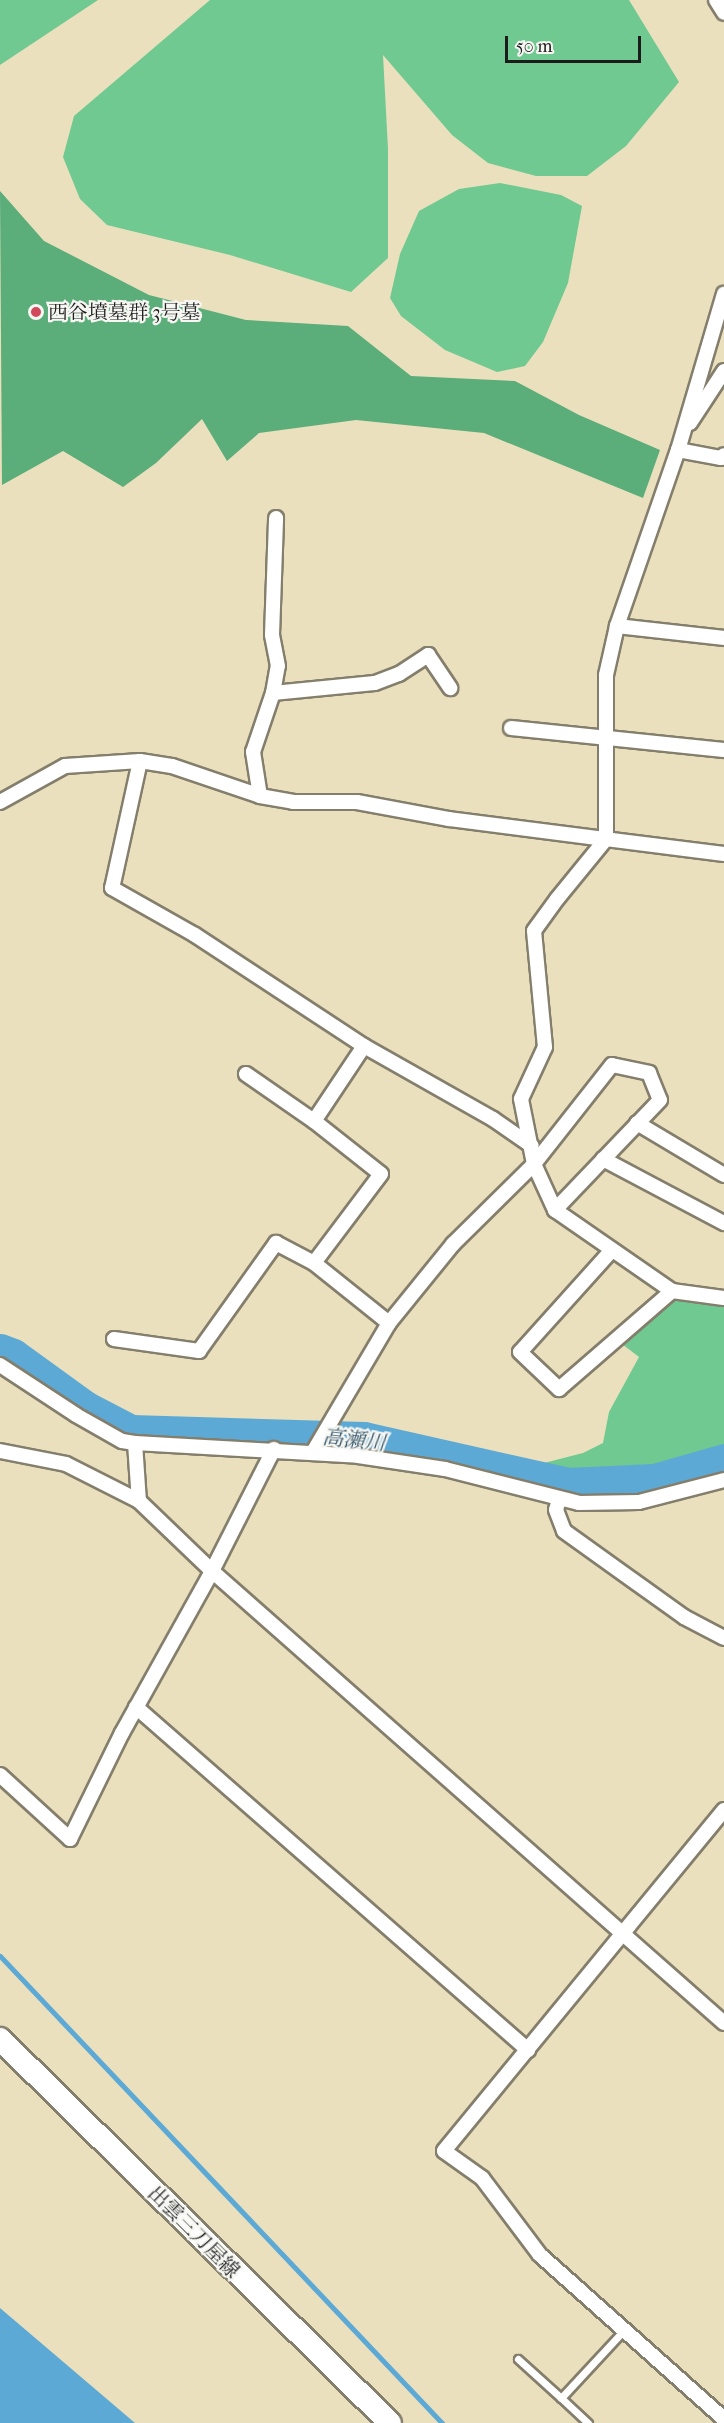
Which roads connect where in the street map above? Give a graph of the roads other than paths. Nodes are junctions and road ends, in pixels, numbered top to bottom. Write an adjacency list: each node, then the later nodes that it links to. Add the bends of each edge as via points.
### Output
1 (716, 0): 2 (street)
2 (724, 14)
3 (724, 294): 5 (street)
4 (724, 372): 5 (street)
5 (679, 443): 6 (street); 8 (street)
6 (723, 460)
7 (276, 518): 11 (street, via 272,635 278,666)
8 (617, 626): 9 (street); 13 (street, via 606,675)
9 (724, 638)
10 (450, 688): 11 (street, via 428,655 399,675 375,683)
11 (273, 693): 16 (street, via 253,752)
12 (511, 728): 13 (street)
13 (605, 738): 14 (street); 18 (street)
14 (724, 750)
15 (140, 761): 16 (street, via 172,766); 17 (street, via 65,766); 20 (street, via 112,888 195,935)
16 (260, 796): 18 (street, via 293,802 357,802 448,819)
17 (0, 802)
18 (606, 839): 19 (street); 24 (street, via 534,931 545,1047 521,1099)
19 (724, 854)
20 (364, 1046): 22 (street); 24 (street, via 493,1119)
21 (246, 1074): 22 (street)
22 (314, 1120): 31 (street, via 381,1174)
23 (637, 1124): 25 (street); 26 (street, via 660,1100 649,1073 612,1065); 27 (street)
24 (532, 1146): 26 (street)
25 (603, 1159): 28 (street); 29 (street)
26 (534, 1164): 28 (street); 34 (street, via 453,1244)
27 (724, 1174)
28 (555, 1210): 30 (street)
29 (724, 1223)
30 (612, 1250): 32 (street); 32 (street, via 520,1352 560,1389)
31 (314, 1263): 34 (street); 35 (street, via 276,1243 199,1351)
32 (672, 1291): 33 (street)
33 (724, 1298)
34 (388, 1323): 40 (street)
35 (114, 1339)
36 (0, 1365): 37 (street, via 76,1415 122,1441)
37 (135, 1443): 38 (street); 43 (street)
38 (274, 1449): 40 (street); 44 (street)
39 (0, 1451): 43 (street, via 66,1464)
40 (312, 1452): 42 (street, via 445,1469)
41 (724, 1480): 42 (street, via 639,1502)
42 (559, 1500): 45 (street, via 556,1510 564,1531 684,1617)
43 (139, 1501): 44 (street)
44 (212, 1570): 46 (street); 49 (street)
45 (724, 1638)
46 (136, 1707): 47 (street, via 70,1839); 52 (street)
47 (0, 1774)
48 (724, 1810): 49 (street)
49 (624, 1935): 50 (street); 52 (street)
50 (724, 2023)
51 (0, 2039): 57 (main road, 出雲三刀屋線)
52 (528, 2050): 53 (street, via 444,2151 482,2178 540,2255)
53 (624, 2330): 55 (lane); 56 (street)
54 (518, 2359): 55 (lane)
55 (561, 2398): 58 (lane)
56 (724, 2419)
57 (390, 2423)
58 (588, 2423)

